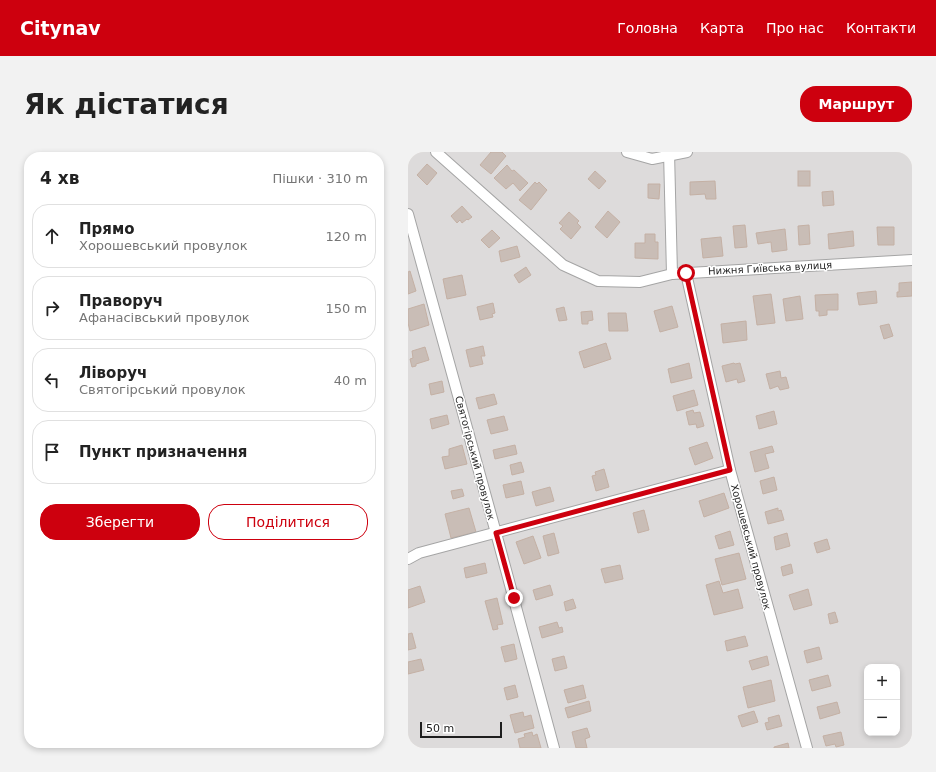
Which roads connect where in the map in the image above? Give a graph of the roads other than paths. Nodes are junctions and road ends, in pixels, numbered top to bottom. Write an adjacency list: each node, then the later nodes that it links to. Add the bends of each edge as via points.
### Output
1 (436, 152): 8 (street, Нижня Гиївська вулиця, via 563,265 598,281 640,282)
2 (627, 152): 4 (street, via 652,159)
3 (687, 152): 4 (street)
4 (669, 154): 8 (street)
5 (408, 214): 10 (street, Святогірський провулок)
6 (912, 260): 7 (street, Нижня Гиївська вулиця)
7 (686, 273): 8 (street, Нижня Гиївська вулиця); 9 (street, Хорошевський провулок)
8 (672, 274)
9 (730, 470): 10 (street); 13 (street, Хорошевський провулок)
10 (496, 533): 11 (street, via 419,553); 12 (street, Святогірський провулок)
11 (408, 559)
12 (554, 748)
13 (807, 748)

